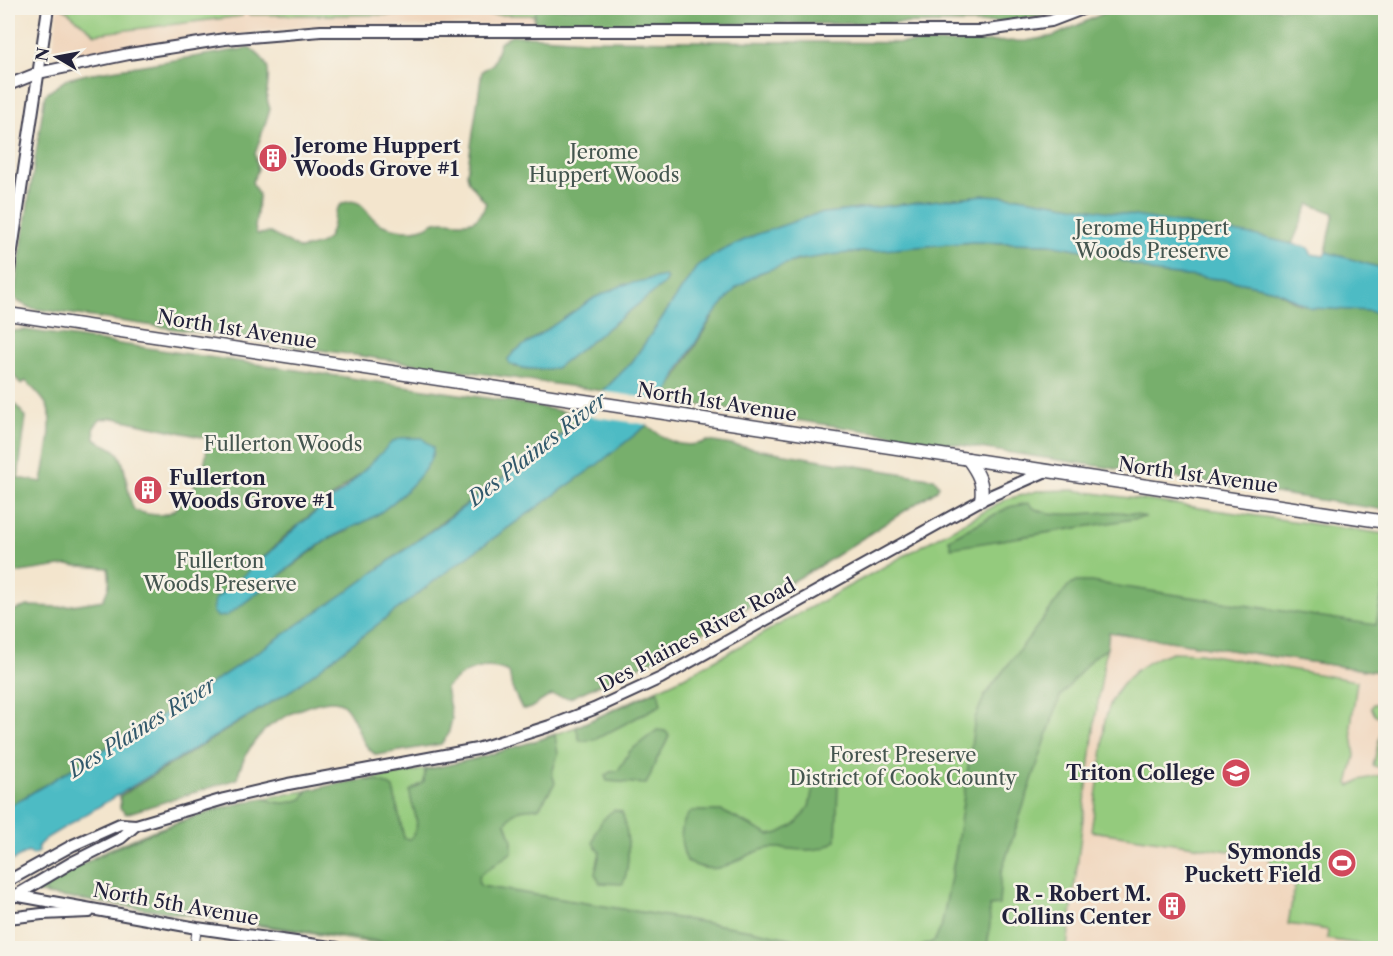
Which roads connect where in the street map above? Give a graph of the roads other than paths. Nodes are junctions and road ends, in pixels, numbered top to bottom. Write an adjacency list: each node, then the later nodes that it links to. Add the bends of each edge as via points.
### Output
1 (48, 8): 3 (street)
2 (1085, 8): 3 (street, via 1040,24 981,31 321,31 184,45)
3 (38, 73): 4 (street); 5 (street)
4 (8, 85)
5 (8, 277)
6 (8, 314): 7 (main road, North 1st Avenue)
7 (968, 459): 8 (main road, North 1st Avenue); 9 (main road, via 981,481)
8 (1044, 472): 9 (street, Des Plaines River Road); 10 (main road, North 1st Avenue)
9 (981, 500): 11 (street, Des Plaines River Road, via 662,678 553,726 477,749 224,799)
10 (1386, 522)
11 (136, 825): 12 (street, Des Plaines River Road, via 120,824); 13 (street, Des Plaines River Road, via 121,838)
12 (8, 881)
13 (10, 897): 14 (street, North 5th Avenue)
14 (101, 912): 15 (street); 16 (street, North 5th Avenue)
15 (8, 918)
16 (197, 928): 17 (street); 18 (street, North 5th Avenue)
17 (194, 948)
18 (337, 948)

